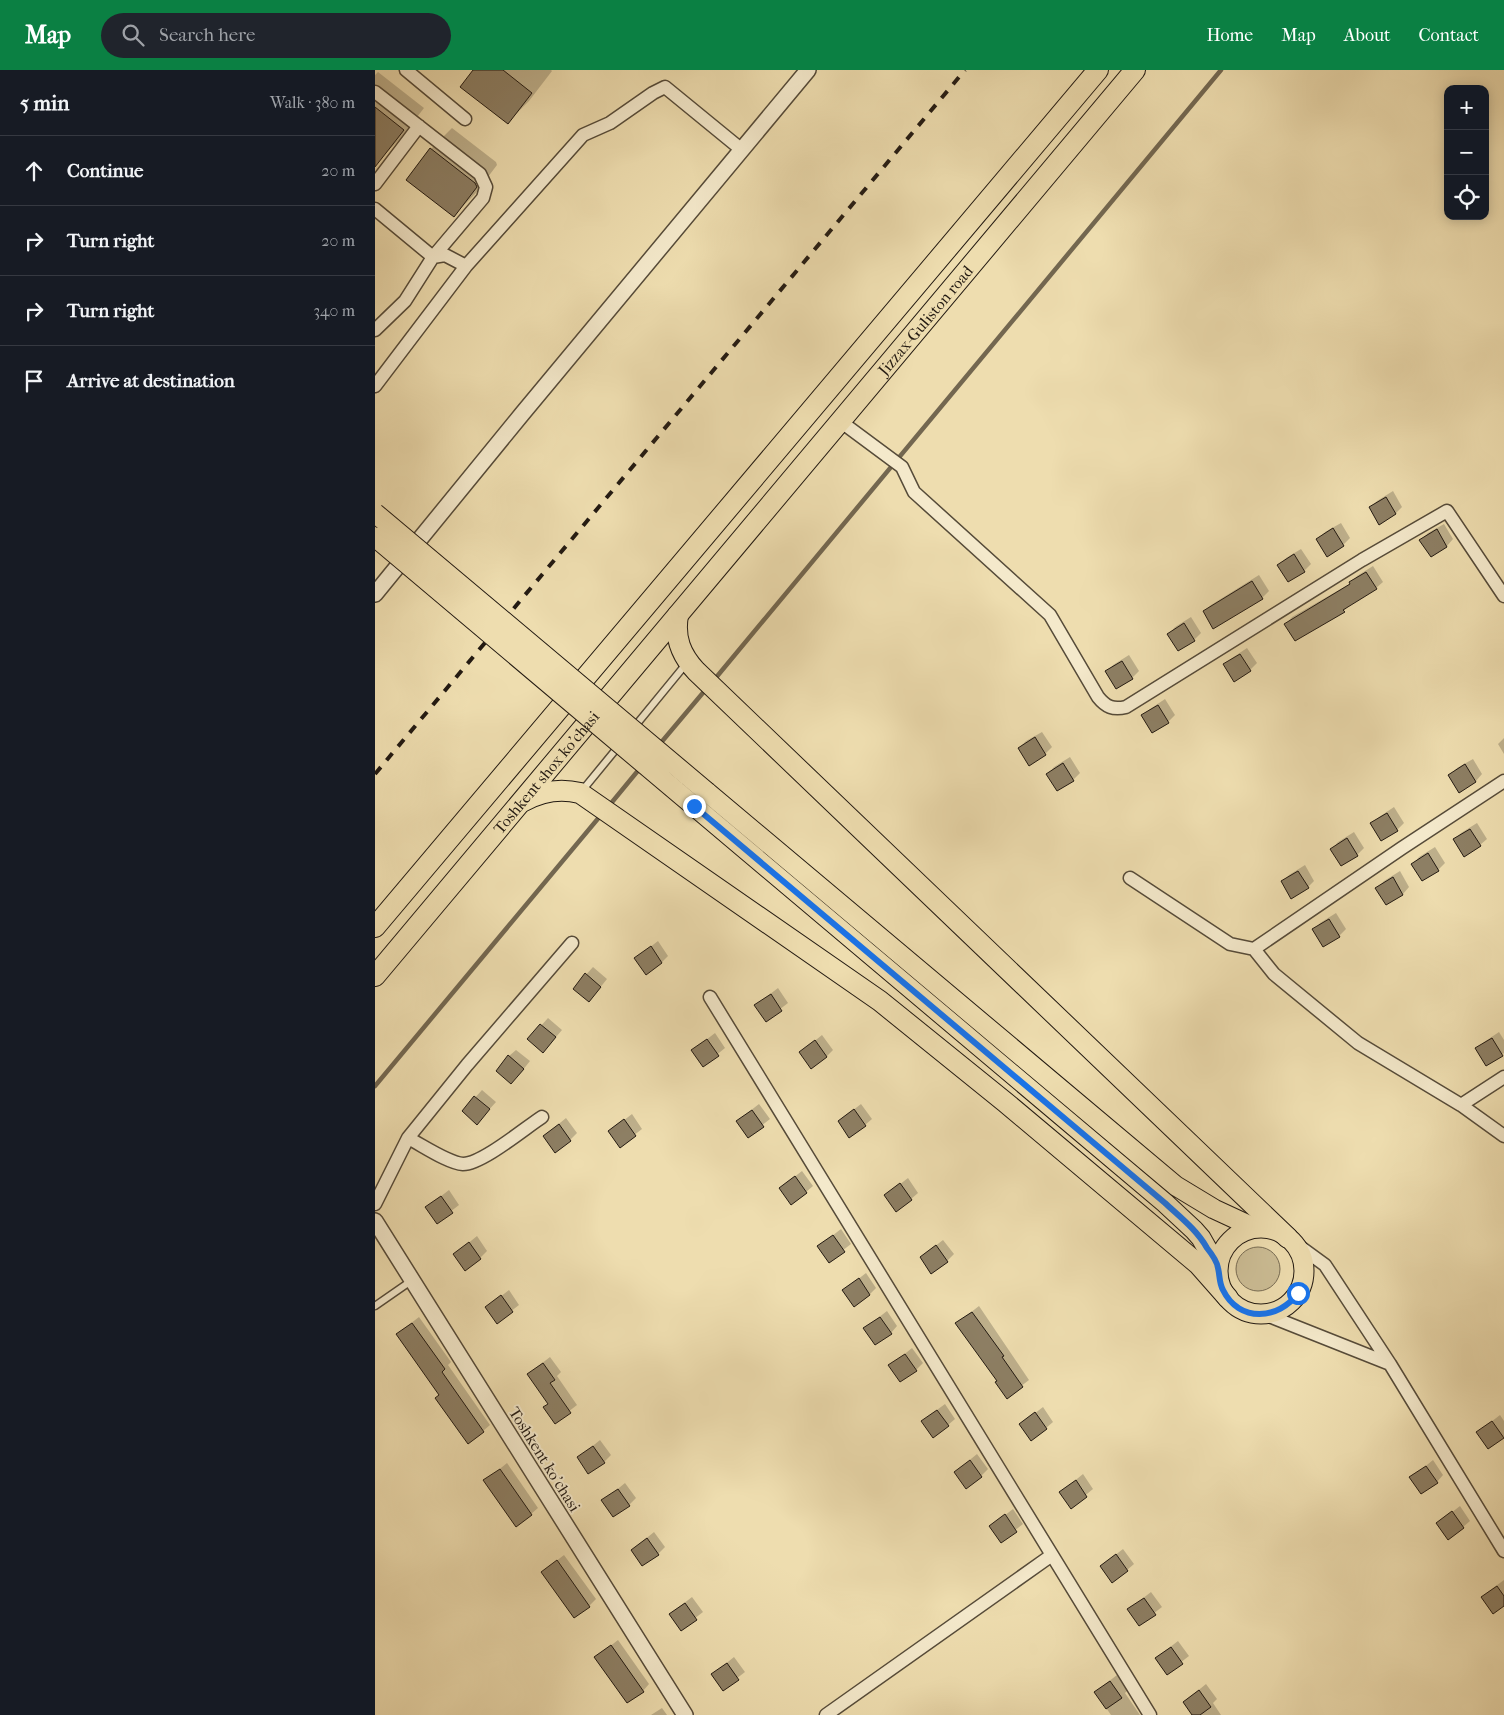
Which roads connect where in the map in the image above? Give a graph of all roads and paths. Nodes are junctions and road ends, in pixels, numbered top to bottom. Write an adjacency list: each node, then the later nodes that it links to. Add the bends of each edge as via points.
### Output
1 (405, 70): 6 (street)
2 (808, 70): 8 (street)
3 (1098, 70): 18 (highway, Jizzax-Guliston road)
4 (1135, 70): 15 (highway, Jizzax-Guliston road)
5 (375, 92): 7 (street)
6 (465, 119)
7 (419, 126): 9 (street); 11 (street, via 480,174 486,187 483,198)
8 (742, 150): 12 (street, via 665,87 610,123 583,135); 20 (street)
9 (375, 184)
10 (375, 209): 11 (street)
11 (433, 257): 12 (street, via 445,255); 13 (street, via 405,301)
12 (465, 266): 14 (street)
13 (375, 330)
14 (375, 386)
15 (840, 420): 19 (highway, Jizzax-Guliston road); 21 (street, via 902,468 913,492 1050,615 1098,697 1109,707 1125,707 1447,511)
16 (375, 513): 40 (main road, bridge, via 1176,1186)
17 (375, 537): 42 (main road, bridge, via 1165,1203 1201,1238)
18 (693, 549): 28 (highway, Toshkent shox ko'chasi)
19 (716, 569): 22 (highway, Toshkent shox ko'chasi)
20 (375, 594)
21 (1504, 596)
22 (678, 615): 23 (highway, via 677,639 682,654); 26 (highway, Toshkent shox ko'chasi)
23 (692, 667): 25 (lane); 41 (highway)
24 (1504, 781): 30 (street)
25 (585, 796): 26 (highway, via 565,790 545,792); 44 (highway, via 880,1001 1198,1264)
26 (520, 803): 31 (highway, Toshkent shox ko'chasi)
27 (1130, 878): 30 (street, via 1230,944)
28 (375, 927)
29 (572, 943): 37 (street)
30 (1254, 949): 34 (street, via 1274,974 1358,1043)
31 (375, 976)
32 (710, 997): 49 (street)
33 (1504, 1076): 34 (street)
34 (1461, 1105): 36 (street)
35 (542, 1117): 37 (street, via 475,1162 463,1164)
36 (1504, 1136)
37 (408, 1138): 38 (street)
38 (375, 1204)
39 (375, 1221): 43 (street, Toshkent ko'chasi)
40 (1255, 1228): 41 (main road, via 1273,1230); 42 (main road, via 1232,1239 1222,1252)
41 (1288, 1238): 46 (main road, via 1302,1259 1302,1285 1287,1306); 47 (street, via 1325,1265)
42 (1218, 1268): 44 (main road, via 1220,1284)
43 (412, 1280): 45 (lane); 50 (street, Toshkent ko'chasi)
44 (1228, 1298): 46 (main road, via 1240,1309)
45 (375, 1306)
46 (1264, 1314): 47 (street)
47 (1390, 1364): 48 (street)
48 (1504, 1550)
49 (1052, 1555): 51 (street); 52 (street)
50 (685, 1715)
51 (827, 1715)
52 (1150, 1715)

